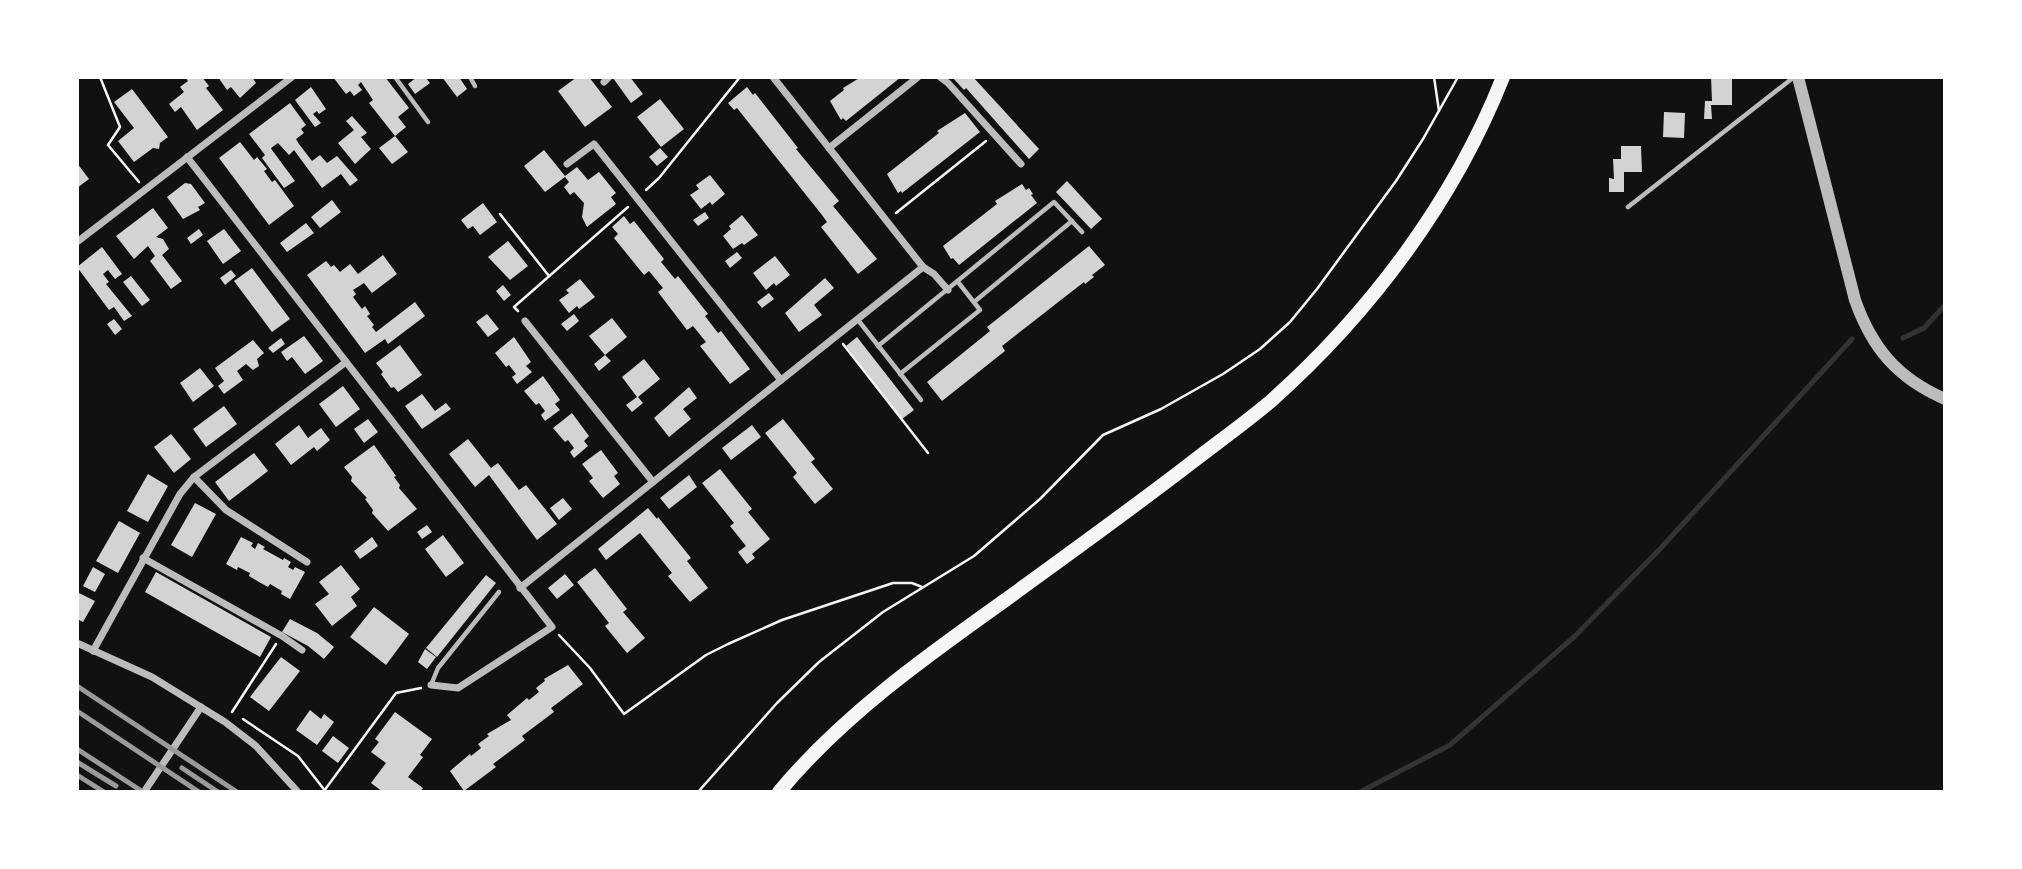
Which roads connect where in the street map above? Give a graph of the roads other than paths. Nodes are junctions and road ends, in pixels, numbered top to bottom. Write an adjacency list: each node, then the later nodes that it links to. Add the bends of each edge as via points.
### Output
1 (292, 77): 12 (street)
2 (395, 77): 10 (lane)
3 (470, 77): 9 (lane)
4 (773, 77): 11 (street)
5 (918, 77): 11 (street)
6 (940, 77): 14 (street)
7 (1503, 77): 44 (main road, via 1471,146 1412,243 1359,312 1309,365 1173,477 891,684 834,734)
8 (1796, 77): 15 (lane); 29 (street, via 1863,322 1889,362)
9 (475, 86)
10 (428, 122)
11 (828, 148): 19 (street)
12 (187, 157): 18 (street); 26 (street)
13 (567, 164): 28 (street, via 594,144)
14 (1021, 164)
15 (1628, 206)
16 (1072, 221): 17 (lane); 20 (lane, via 1054,202); 22 (lane)
17 (1082, 232)
18 (77, 242)
19 (923, 267): 21 (street); 23 (street)
20 (958, 282): 21 (lane); 22 (lane)
21 (948, 290): 25 (lane)
22 (974, 302): 27 (lane, via 980,310)
23 (858, 320): 25 (lane); 28 (street)
24 (525, 321): 32 (street)
25 (878, 346): 27 (lane)
26 (346, 362): 31 (street); 35 (street)
27 (900, 374): 30 (lane)
28 (781, 380): 32 (street)
29 (1945, 398)
30 (921, 400)
31 (194, 477): 33 (street); 34 (street, via 226,510)
32 (653, 482): 35 (street)
33 (143, 558): 38 (street); 39 (street)
34 (307, 562)
35 (520, 588): 40 (street, via 552,627 458,688)
36 (499, 592): 40 (lane, via 438,668)
37 (77, 643): 39 (street)
38 (302, 650)
39 (93, 651): 41 (street, via 152,677)
40 (431, 685)
41 (201, 707): 42 (street); 43 (street, via 256,746)
42 (144, 792)
43 (298, 792)
44 (779, 792)

